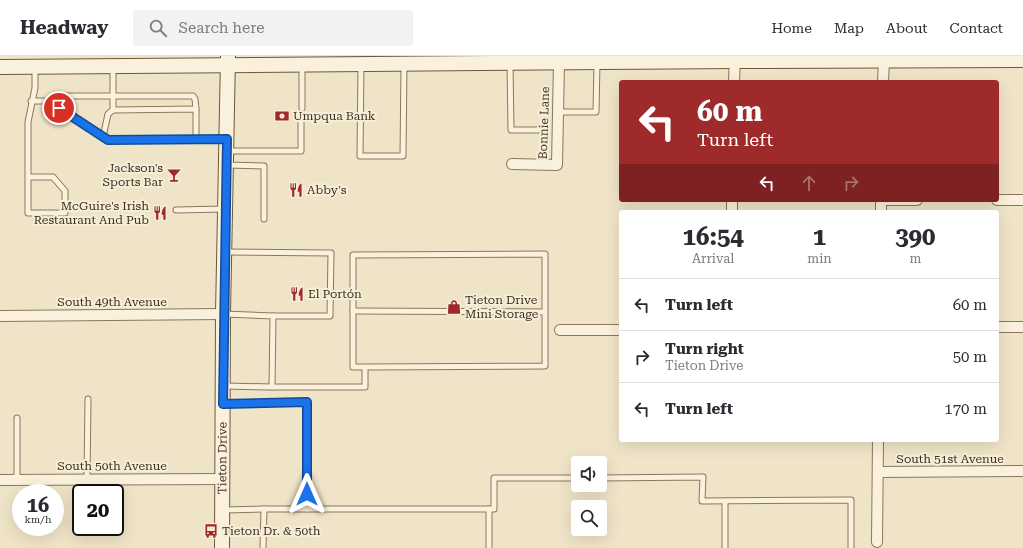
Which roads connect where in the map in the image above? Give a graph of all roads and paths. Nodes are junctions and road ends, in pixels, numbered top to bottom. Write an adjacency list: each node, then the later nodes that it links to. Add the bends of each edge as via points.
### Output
1 (735, 58): 3 (street); 6 (street); 14 (street)
2 (228, 60): 7 (street); 11 (street); 27 (street, Tieton Drive)
3 (884, 60): 4 (street); 15 (street)
4 (1023, 60)
5 (559, 62): 6 (street); 8 (street); 22 (street, Bonnie Lane)
6 (597, 62): 22 (lane, via 596,112)
7 (297, 63): 9 (street); 19 (lane)
8 (510, 63): 10 (street); 24 (lane, via 511,130)
9 (361, 64): 10 (street); 10 (lane, via 360,156 403,156)
10 (404, 64)
11 (113, 66): 13 (street); 16 (lane)
12 (0, 67): 13 (street)
13 (35, 67): 17 (lane, via 35,88)
14 (734, 80)
15 (883, 80)
16 (113, 97): 18 (lane, via 58,96); 20 (lane, via 193,96); 21 (lane)
17 (31, 101): 18 (lane); 30 (lane, via 28,122)
18 (48, 101): 25 (lane)
19 (302, 108)
20 (196, 109): 21 (lane); 26 (lane)
21 (113, 110): 25 (lane, via 108,114)
22 (558, 112): 28 (street, Bonnie Lane, via 557,165)
23 (301, 120): 27 (lane, via 301,151)
24 (538, 130)
25 (103, 137): 26 (lane, via 108,140)
26 (196, 139): 27 (lane)
27 (226, 145): 29 (street, Tieton Drive)
28 (512, 164)
29 (226, 165): 33 (street, Tieton Drive); 35 (lane, via 264,166)
30 (28, 177): 30 (lane, via 28,213 64,213 64,191 53,177)
31 (999, 200): 32 (street)
32 (1023, 200)
33 (225, 209): 34 (lane); 36 (street, Tieton Drive)
34 (176, 210)
35 (264, 219)
36 (224, 252): 39 (street, Tieton Drive); 41 (lane, via 331,253 330,316)
37 (353, 311): 38 (lane); 38 (lane, via 353,255 545,254); 46 (lane, via 353,367)
38 (545, 312): 46 (lane, via 545,366)
39 (224, 314): 40 (street, South 49th Avenue); 41 (lane); 47 (street, Tieton Drive)
40 (0, 316)
41 (273, 316): 48 (lane)
42 (999, 327): 43 (street)
43 (1023, 327)
44 (560, 330): 45 (street)
45 (619, 330)
46 (365, 367): 48 (lane, via 365,387)
47 (223, 386): 48 (lane); 50 (street, Tieton Drive)
48 (272, 387)
49 (88, 399): 60 (lane)
50 (223, 404): 57 (street, Tieton Drive); 63 (lane, via 307,402)
51 (17, 418): 59 (lane)
52 (878, 442): 54 (street)
53 (1023, 471): 54 (street, South 51st Avenue)
54 (878, 472): 66 (street)
55 (571, 478): 64 (lane, via 494,478 494,509)
56 (607, 478): 61 (lane, via 703,477 702,501)
57 (223, 479): 60 (street, South 50th Avenue); 65 (street, Tieton Drive)
58 (0, 480): 59 (street, South 50th Avenue)
59 (17, 480): 60 (street, South 50th Avenue)
60 (87, 480)
61 (725, 501): 70 (lane); 71 (lane, via 851,500)
62 (264, 509): 63 (lane); 65 (lane); 68 (lane)
63 (307, 509): 64 (lane)
64 (489, 509): 69 (lane)
65 (223, 510): 67 (street, Tieton Drive)
66 (877, 542)
67 (222, 548)
68 (263, 548)
69 (489, 548)
70 (725, 548)
71 (851, 548)

